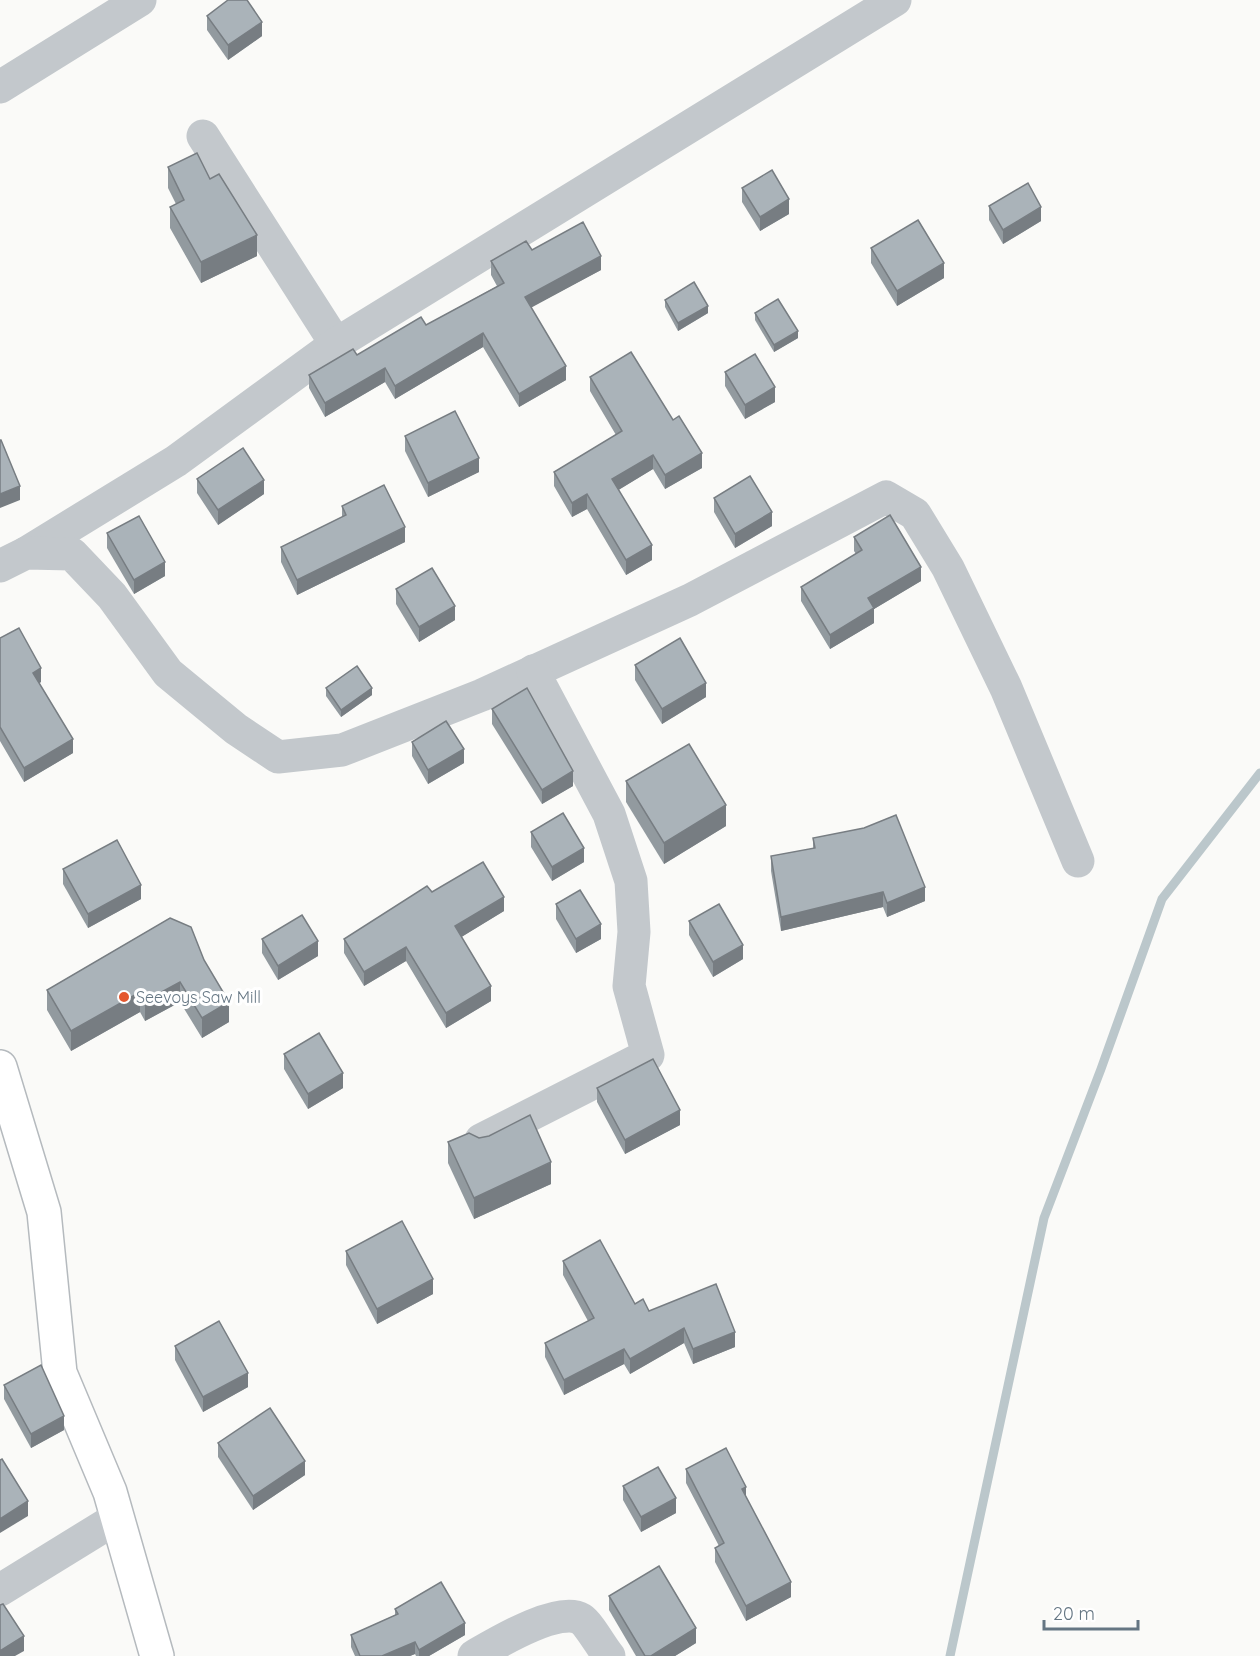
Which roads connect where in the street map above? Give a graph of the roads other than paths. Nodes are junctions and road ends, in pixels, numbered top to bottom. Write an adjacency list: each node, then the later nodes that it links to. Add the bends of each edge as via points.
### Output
1 (140, 0): 3 (street)
2 (895, 0): 5 (street)
3 (0, 87)
4 (203, 136): 5 (street)
5 (336, 344): 6 (street, via 176,461)
6 (13, 560): 7 (street, via 72,554 112,596 168,674 278,757 342,750)
7 (533, 671): 8 (street, via 690,600 886,497 915,514 948,568 1006,688); 10 (street, via 609,814 631,881 634,932 629,987 648,1055)
8 (1078, 861)
9 (0, 1067): 11 (main road, via 44,1212 60,1373)
10 (481, 1140)
11 (117, 1518): 12 (street); 13 (main road)
12 (0, 1590)
13 (157, 1656)
14 (474, 1656): 15 (street, via 563,1614 581,1619)
15 (609, 1656)

